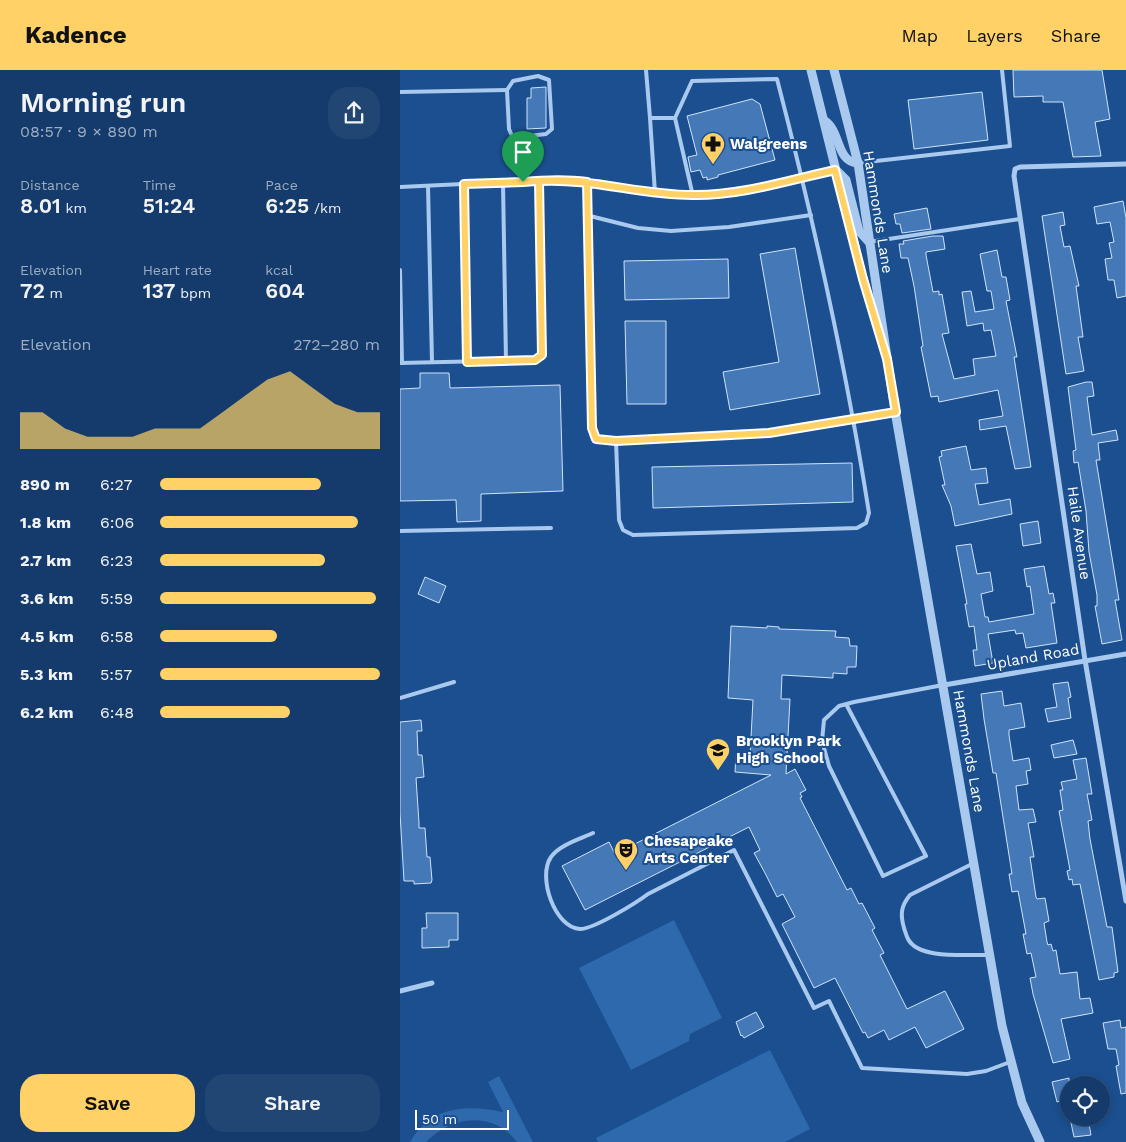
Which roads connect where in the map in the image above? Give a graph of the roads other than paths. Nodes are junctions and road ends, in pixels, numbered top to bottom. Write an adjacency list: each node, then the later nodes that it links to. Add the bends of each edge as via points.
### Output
1 (538, 70): 6 (lane)
2 (646, 70): 9 (lane)
3 (811, 70): 11 (street, Hammonds Lane)
4 (834, 70): 13 (street, Hammonds Lane)
5 (1002, 70): 13 (lane, via 1010,146)
6 (538, 76): 7 (lane, via 513,80); 12 (lane, via 550,80 552,129 546,134)
7 (507, 90): 8 (lane); 12 (lane, via 509,129 513,138)
8 (400, 92)
9 (650, 118): 10 (lane); 24 (lane)
10 (675, 118): 16 (lane, via 692,81 777,79); 25 (lane)
11 (825, 121): 13 (street, via 832,126 844,156); 15 (street, Hammonds Lane)
12 (522, 137): 18 (lane)
13 (858, 163): 29 (street, Hammonds Lane)
14 (1126, 164): 28 (street, Haile Avenue, via 1015,169)
15 (835, 170): 16 (lane); 29 (street, via 846,180 859,231); 31 (street, Hammonds Lane)
16 (802, 177): 25 (lane, via 727,193); 26 (lane)
17 (539, 181): 18 (lane); 19 (lane, via 566,179); 32 (lane, via 542,355 535,360)
18 (523, 182): 20 (lane)
19 (587, 182): 24 (lane); 27 (lane)
20 (503, 183): 21 (lane); 32 (lane)
21 (464, 184): 22 (lane); 34 (lane)
22 (428, 186): 23 (lane); 33 (lane)
23 (400, 187)
24 (655, 194): 25 (lane)
25 (693, 196)
26 (811, 215): 27 (lane, via 729,227 671,231 638,228); 37 (lane)
27 (586, 216): 38 (lane, via 592,428 596,439)
28 (1020, 219): 29 (lane); 42 (street, Haile Avenue)
29 (870, 242): 31 (street, Hammonds Lane)
30 (400, 270): 35 (lane)
31 (887, 359): 36 (street, Hammonds Lane)
32 (506, 361): 34 (lane)
33 (432, 362): 34 (lane); 35 (lane)
34 (467, 362)
35 (401, 363)
36 (896, 412): 37 (lane); 44 (street, Hammonds Lane)
37 (854, 419): 38 (lane, via 769,433); 38 (lane, via 869,513 866,523 856,528 633,535 623,530 619,520)
38 (616, 441)
39 (551, 528): 40 (lane)
40 (400, 531)
41 (1126, 654): 42 (street, Upland Road)
42 (1085, 660): 44 (street, Upland Road); 49 (street, Haile Avenue)
43 (454, 682): 45 (lane)
44 (944, 685): 46 (lane); 48 (street, Hammonds Lane)
45 (400, 698)
46 (846, 704): 46 (lane, via 926,856 883,876 825,755 824,720)
47 (594, 833): 53 (lane, via 560,849 547,862 547,892 568,925 580,929 589,927 734,850 814,1008 829,1001 862,1068 967,1074)
48 (974, 863): 50 (street, Hammonds Lane); 50 (lane, via 910,895 903,903 902,920 908,939 924,952)
49 (1126, 901)
50 (990, 955): 53 (street, Hammonds Lane)
51 (432, 983): 52 (street)
52 (400, 991)
53 (1010, 1062): 54 (street, Hammonds Lane, via 1022,1103)
54 (1040, 1142)

